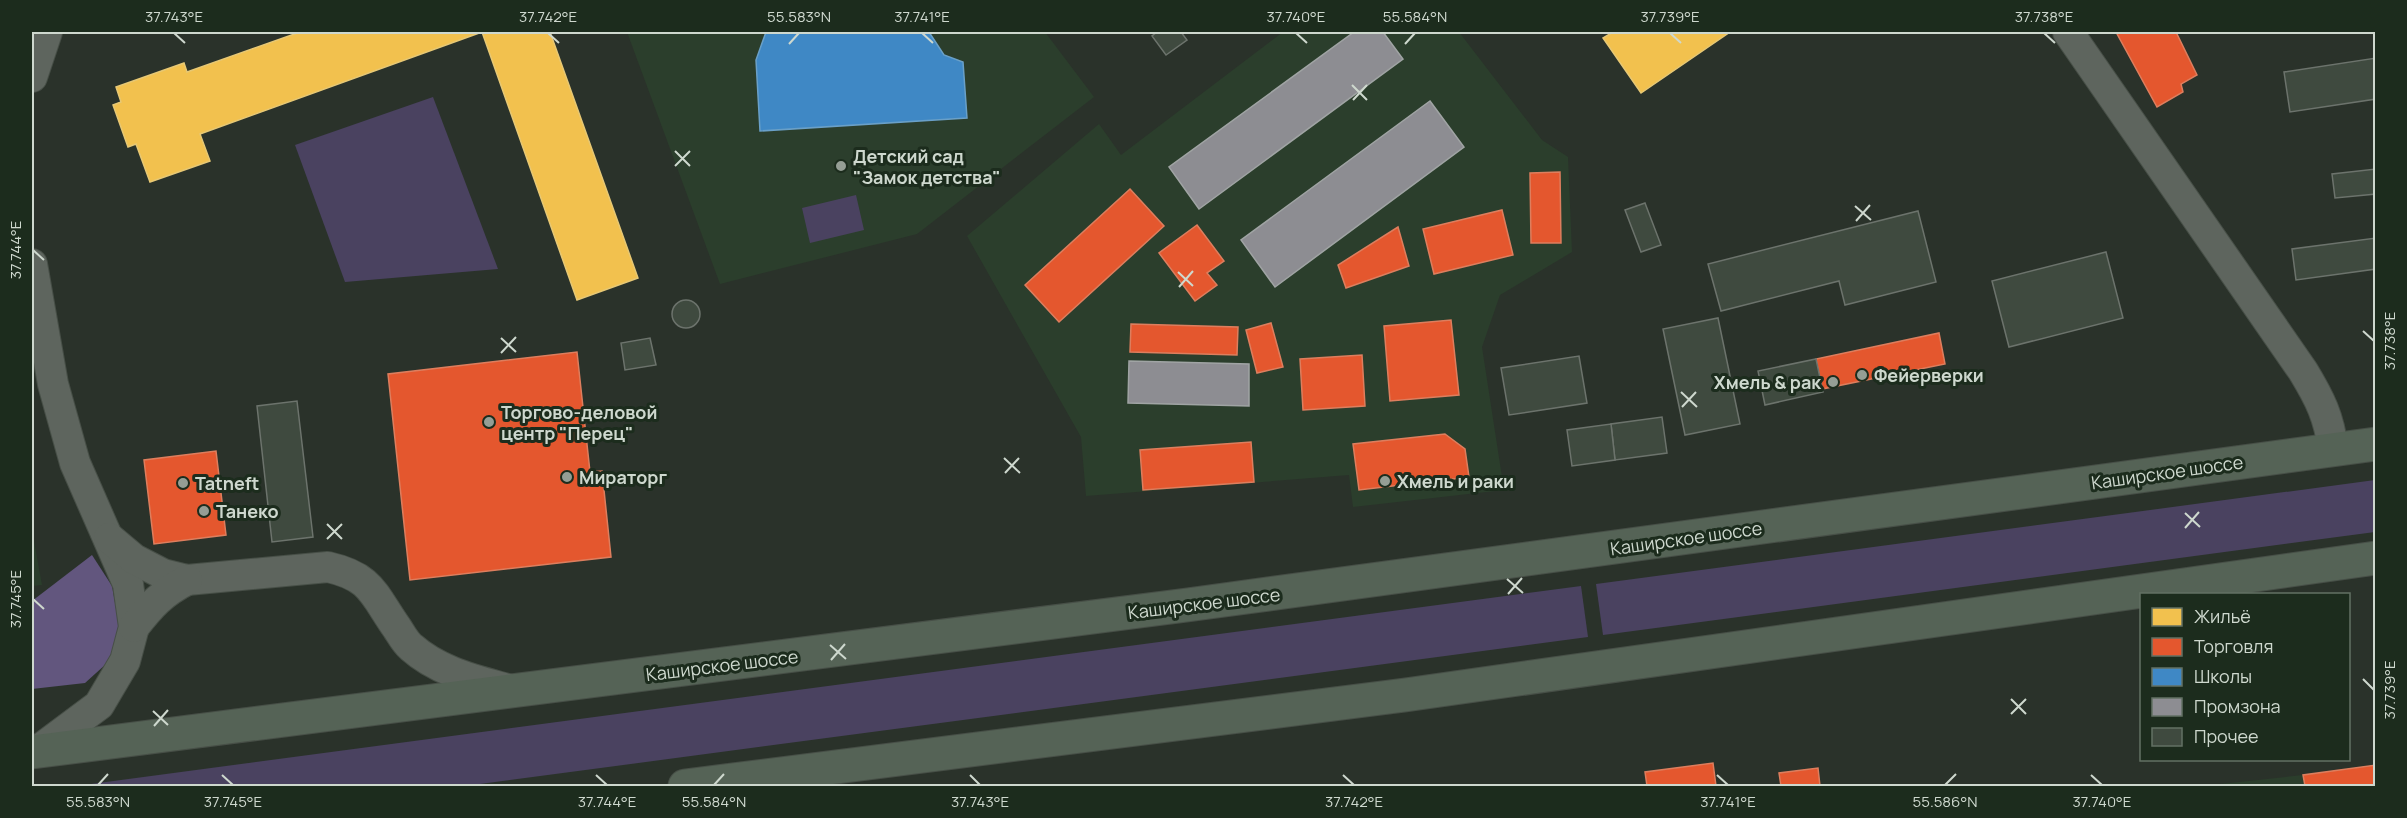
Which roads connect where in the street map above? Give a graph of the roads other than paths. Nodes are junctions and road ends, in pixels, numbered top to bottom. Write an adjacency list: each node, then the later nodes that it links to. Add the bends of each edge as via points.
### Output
1 (36, 32): 4 (street)
2 (46, 32): 5 (street)
3 (2068, 32): 8 (street, via 2303,371 2330,424)
4 (32, 41)
5 (32, 77)
6 (32, 264): 9 (street, via 53,384 75,463)
7 (2376, 444): 8 (highway, Каширское шоссе)
8 (2333, 449): 13 (highway, Каширское шоссе)
9 (106, 536): 11 (street, via 144,564); 12 (street, via 128,584)
10 (2376, 558): 15 (highway, via 1405,695)
11 (187, 580): 12 (street, via 165,591); 13 (street, via 328,567 347,571 363,580 410,646 450,672)
12 (135, 627): 14 (street, via 125,661 99,705)
13 (518, 692): 14 (highway, Каширское шоссе)
14 (34, 752)
15 (685, 786)

